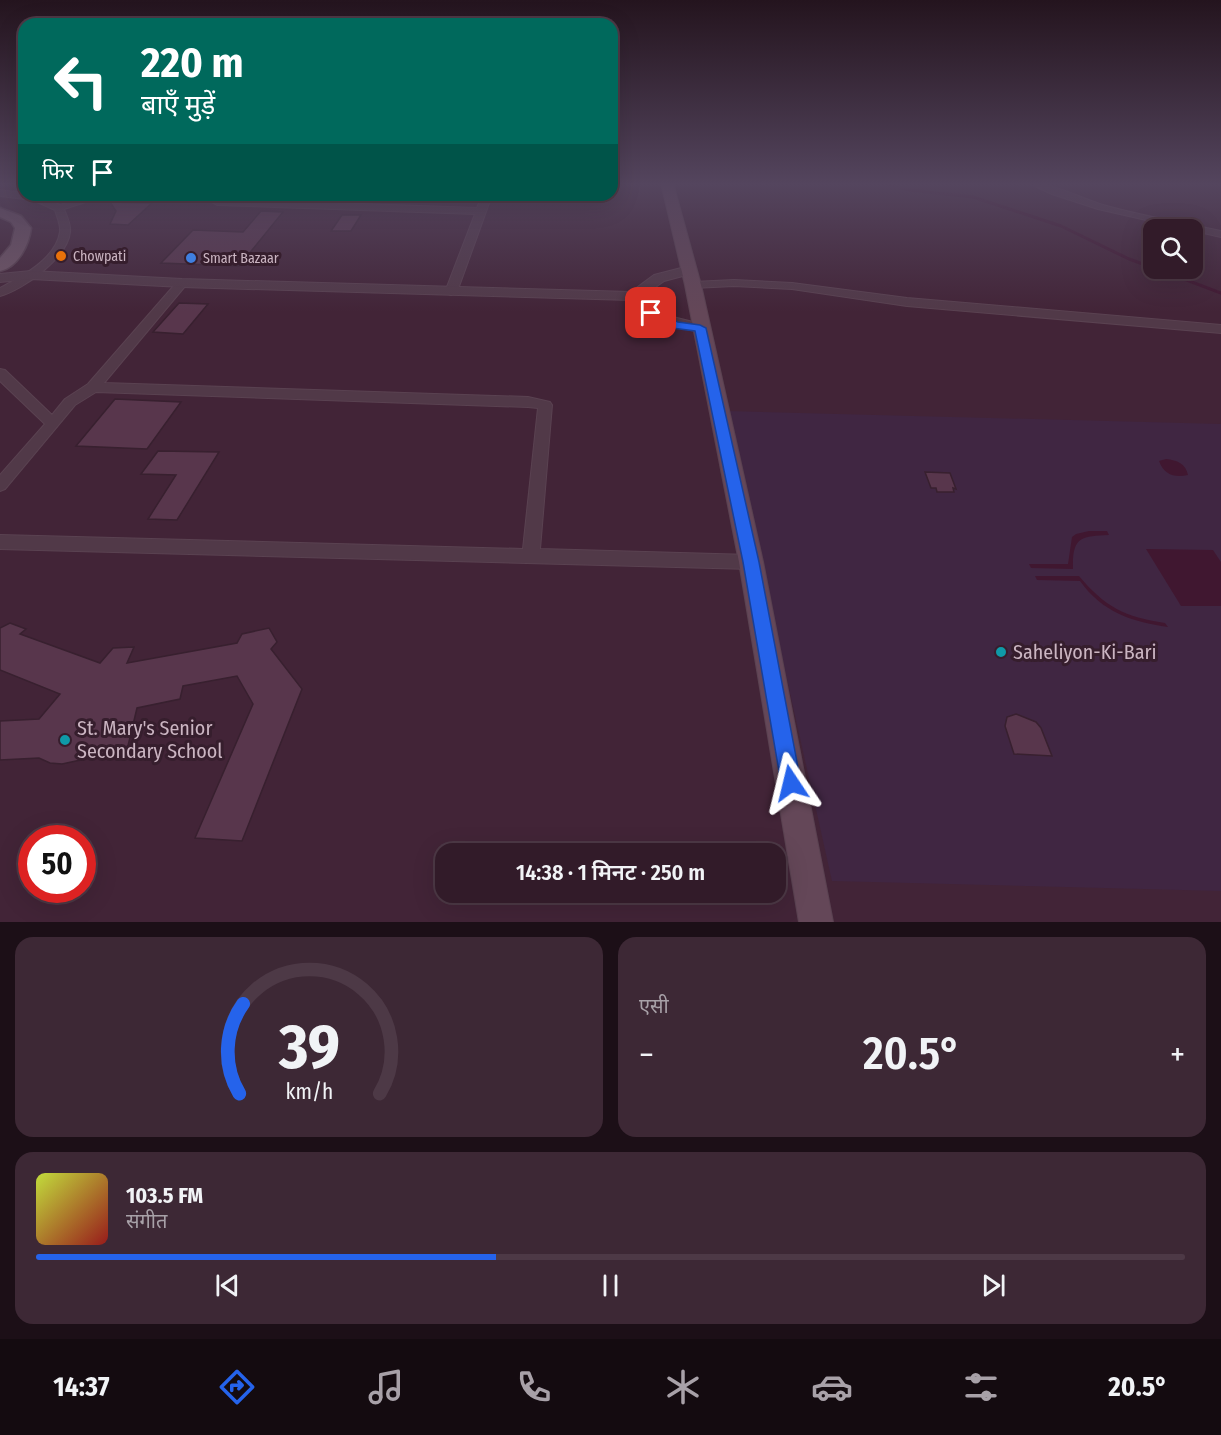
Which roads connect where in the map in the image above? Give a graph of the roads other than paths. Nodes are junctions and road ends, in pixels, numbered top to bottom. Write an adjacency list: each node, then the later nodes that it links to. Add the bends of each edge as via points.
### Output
1 (21, 226): 7 (main road, via 23,240)
2 (64, 226): 8 (street, via 63,241)
3 (475, 226): 12 (street)
4 (678, 226): 9 (main road)
5 (1179, 226): 6 (street)
6 (1221, 234)
7 (0, 267): 8 (street)
8 (31, 275): 10 (street); 11 (street); 13 (street)
9 (691, 277): 14 (street, via 668,274 647,282); 15 (main road); 16 (street, via 907,302)
10 (0, 278)
11 (182, 283): 12 (street); 18 (street)
12 (451, 292): 14 (street)
13 (0, 293)
14 (635, 296): 15 (street, via 651,313 676,325)
15 (700, 328): 23 (main road)
16 (1221, 329)
17 (0, 373): 19 (street)
18 (93, 387): 19 (street, via 70,402); 22 (street, via 545,405)
19 (53, 424): 20 (street)
20 (0, 484)
21 (0, 542): 22 (street)
22 (531, 556): 23 (street)
23 (751, 562): 24 (main road)
24 (816, 922)

